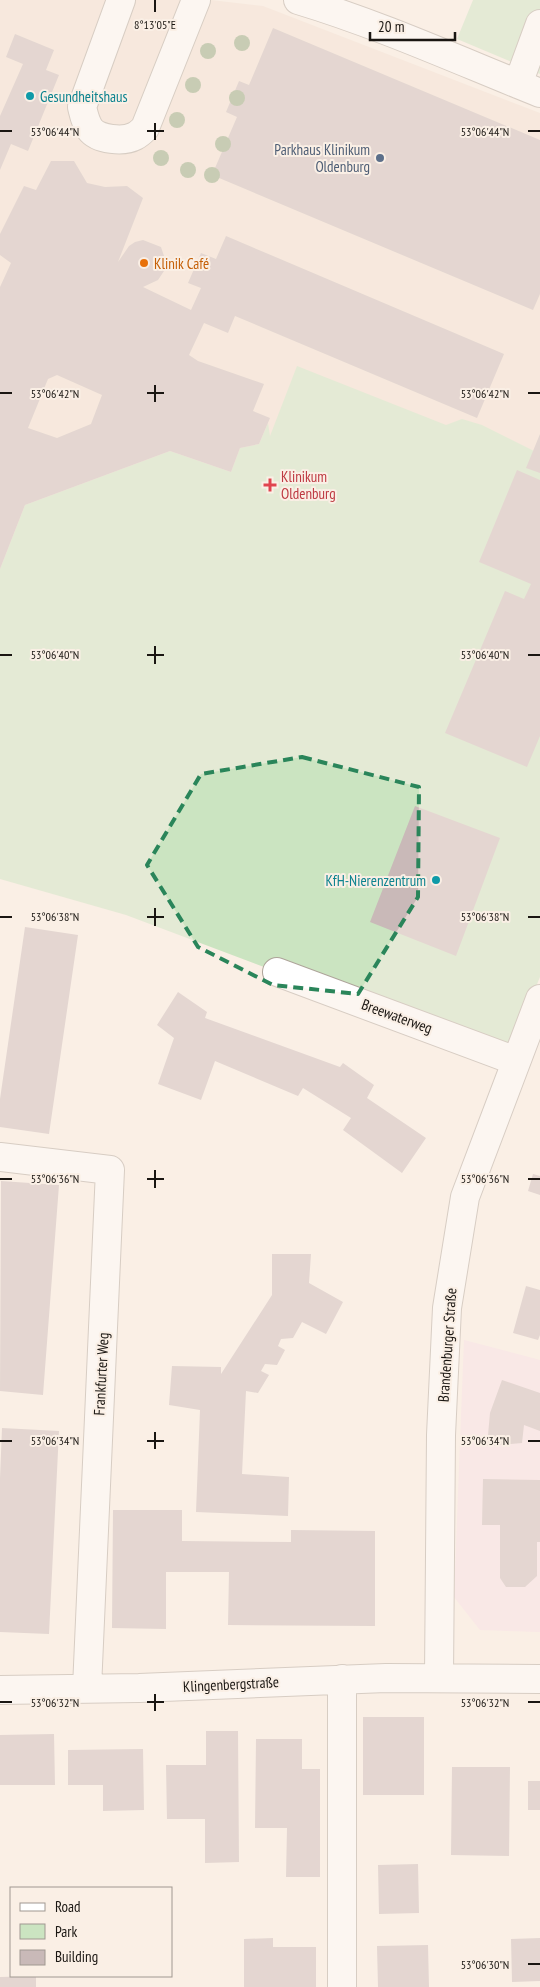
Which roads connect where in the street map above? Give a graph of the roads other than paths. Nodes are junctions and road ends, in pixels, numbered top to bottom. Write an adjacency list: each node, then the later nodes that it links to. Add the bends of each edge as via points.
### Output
1 (121, 0): 2 (street, via 82,106 84,119 91,131 119,139 135,136 145,128)
2 (196, 0)
3 (298, 0): 5 (street)
4 (540, 24): 5 (street)
5 (529, 88)
6 (277, 972): 8 (street, Breewaterweg)
7 (540, 998): 8 (street, Brandenburger Straße)
8 (516, 1061): 10 (street, Brandenburger Straße, via 465,1197 447,1308 441,1435)
9 (0, 1157): 13 (street, Frankfurter Weg, via 110,1170)
10 (439, 1677): 11 (street, Klingenbergstraße); 12 (street, Klingenbergstraße)
11 (342, 1679): 13 (street, Klingenbergstraße); 15 (street)
12 (540, 1679)
13 (87, 1688): 14 (street, Klingenbergstraße)
14 (0, 1690)
15 (342, 1987)

